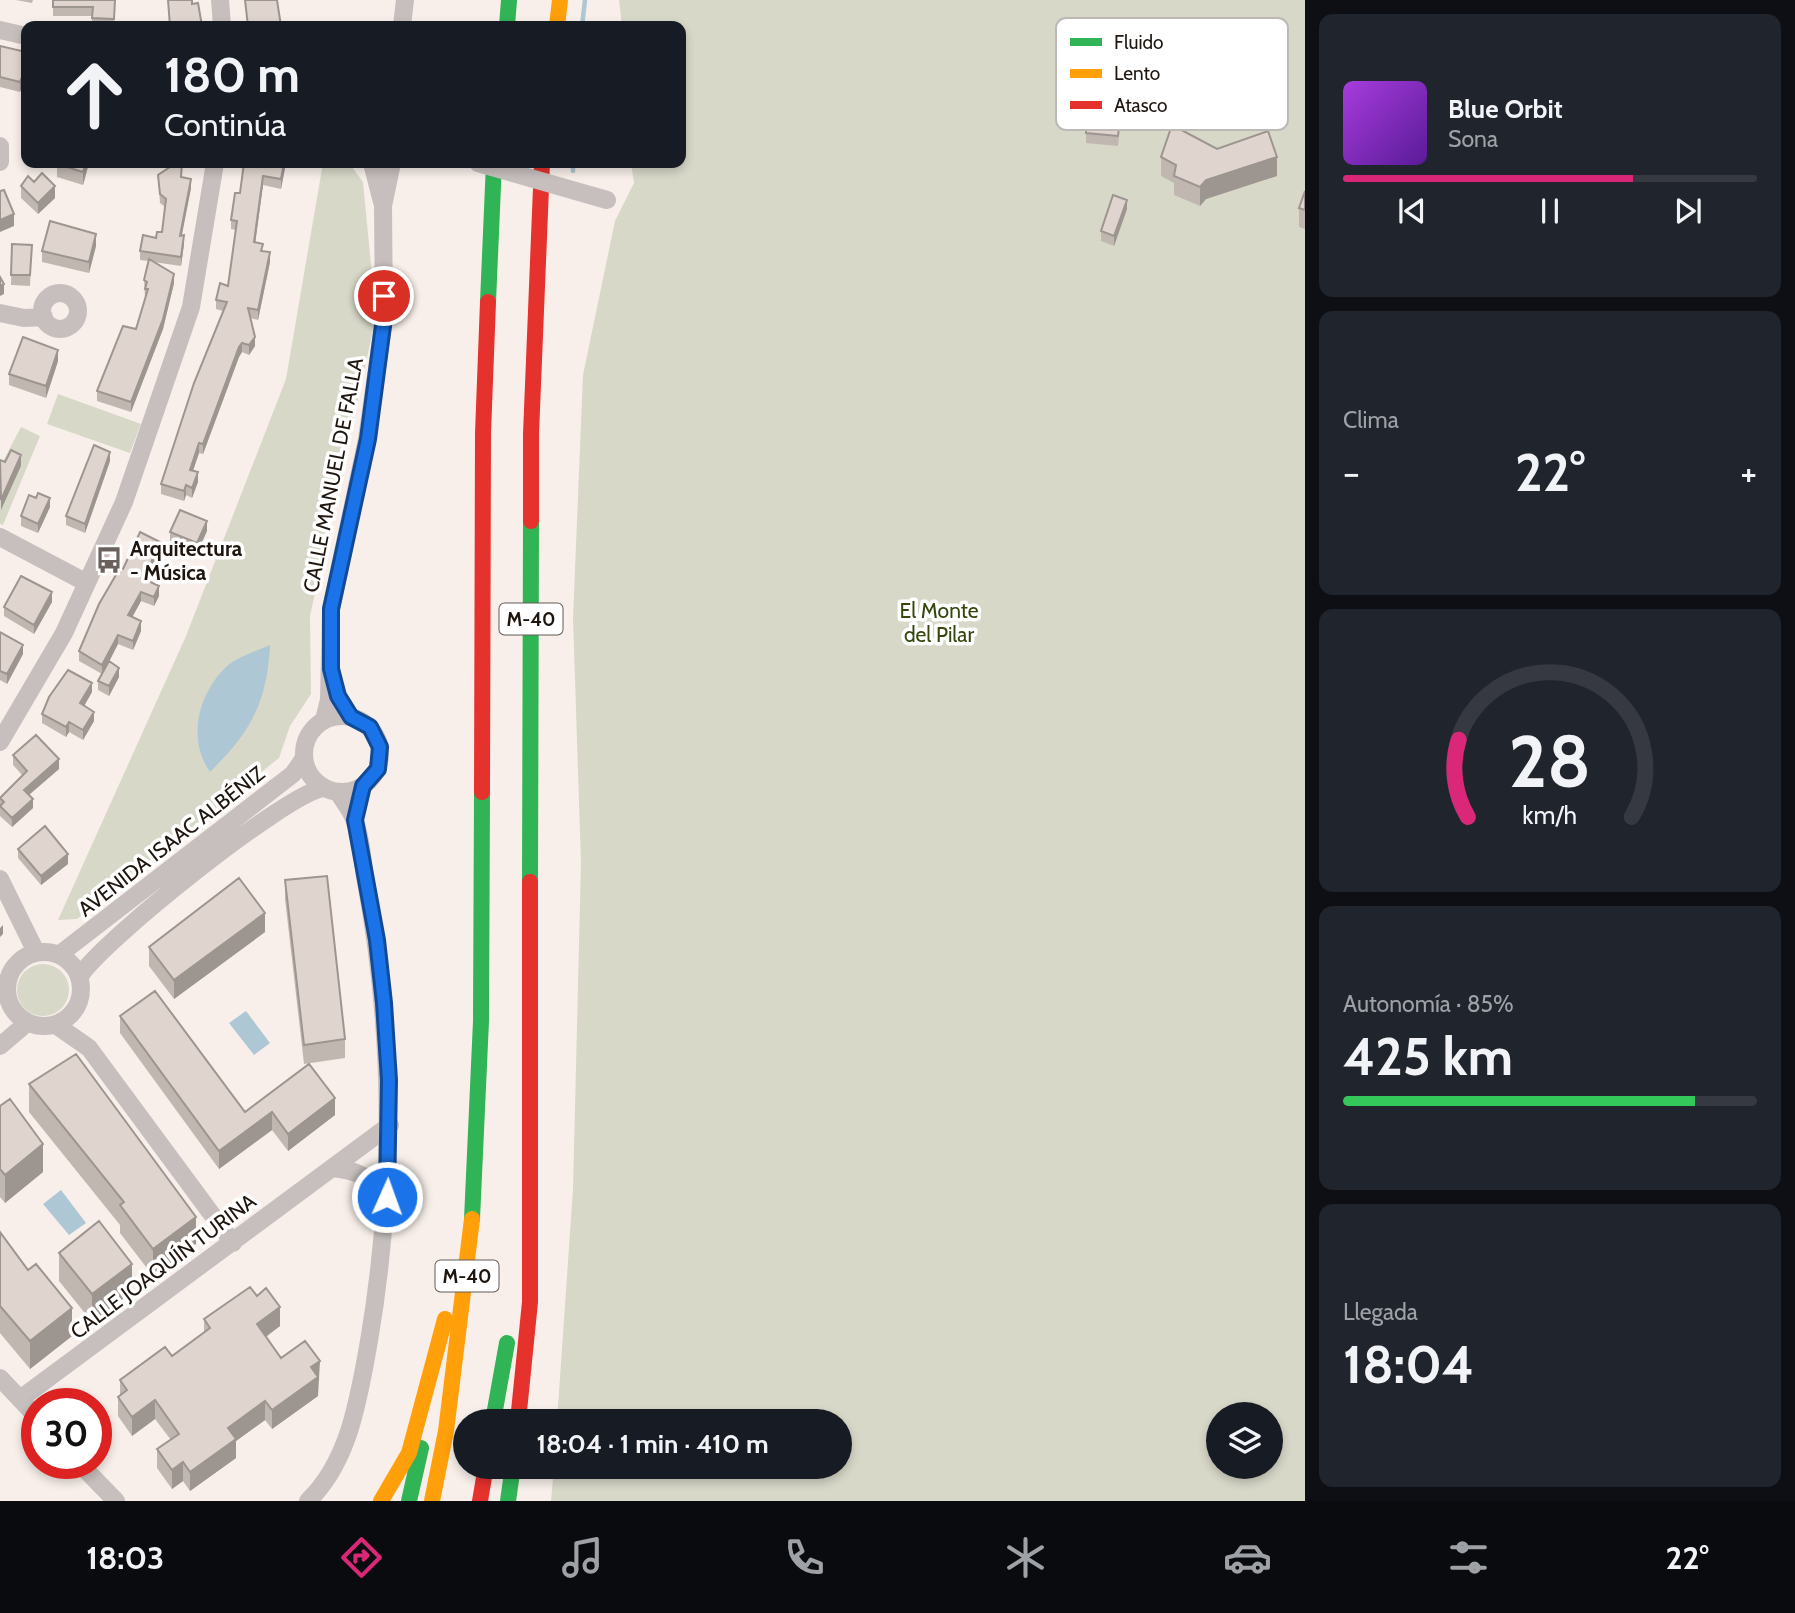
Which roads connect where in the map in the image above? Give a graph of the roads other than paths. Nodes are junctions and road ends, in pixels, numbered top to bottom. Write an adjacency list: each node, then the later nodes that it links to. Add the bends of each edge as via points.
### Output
1 (220, 0): 5 (street)
2 (405, 0): 6 (street)
3 (509, 0): 7 (highway)
4 (560, 0): 8 (highway)
5 (222, 21)
6 (403, 21)
7 (507, 21)
8 (558, 21)
9 (0, 30): 10 (street)
10 (21, 35)
11 (0, 146): 12 (street)
12 (0, 162)
13 (214, 168): 24 (street, via 191,307 124,502)
14 (373, 168): 20 (street, CALLE MANUEL DE FALLA)
15 (391, 168): 20 (street, CALLE MANUEL DE FALLA)
16 (494, 168): 43 (highway, M-40, via 483,433)
17 (495, 168): 19 (street, bridge)
18 (542, 168): 44 (highway, M-40, via 531,434)
19 (607, 200)
20 (383, 205): 25 (street, CALLE MANUEL DE FALLA, via 384,318 368,439 331,609)
21 (0, 313): 22 (street)
22 (44, 317)
23 (0, 537): 24 (street)
24 (87, 583): 28 (street, via 64,633)
25 (331, 669): 26 (street, CALLE MANUEL DE FALLA, via 338,696); 27 (street, CALLE MANUEL DE FALLA)
26 (351, 717): 27 (street); 30 (street, via 370,727 380,747 378,769)
27 (324, 720): 29 (street, via 305,743)
28 (0, 742)
29 (304, 758): 31 (street, via 314,780); 35 (street, AVENIDA ISAAC ALBÉNIZ, via 279,786)
30 (363, 786): 31 (street, via 351,792); 32 (street)
31 (330, 790): 32 (street); 36 (street, AVENIDA ISAAC ALBÉNIZ, via 310,790 289,802 216,856 105,948)
32 (355, 820): 45 (street, via 380,965)
33 (0, 879): 34 (street)
34 (36, 952): 35 (street); 38 (street, via 14,966)
35 (60, 954): 36 (street, via 73,963)
36 (80, 976): 37 (street)
37 (78, 1006): 40 (street); 42 (street)
38 (5, 1009): 39 (street)
39 (27, 1023): 40 (street); 41 (street)
40 (56, 1025): 42 (street)
41 (0, 1046)
42 (89, 1048): 48 (street)
43 (480, 1049): 50 (highway, via 464,1125); 64 (highway, M-40, via 467,1279)
44 (531, 1075): 49 (highway, M-40); 55 (highway, via 530,1302)
45 (390, 1125): 46 (street, CALLE JOAQUÍN TURINA); 47 (street)
46 (333, 1168): 47 (street, via 359,1171); 48 (street, CALLE JOAQUÍN TURINA)
47 (387, 1197): 61 (street, via 376,1301 349,1431 339,1460)
48 (233, 1243): 53 (street, CALLE JOAQUÍN TURINA)
49 (513, 1283)
50 (446, 1314): 62 (highway, via 409,1453); 63 (highway)
51 (510, 1325): 54 (highway)
52 (0, 1378): 53 (street)
53 (20, 1399)
54 (496, 1409)
55 (519, 1409)
56 (95, 1479): 60 (street)
57 (484, 1479): 65 (highway)
58 (512, 1479): 66 (highway)
59 (515, 1479): 67 (highway)
60 (116, 1501)
61 (308, 1501)
62 (381, 1501)
63 (409, 1501)
64 (432, 1501)
65 (480, 1501)
66 (508, 1501)
67 (517, 1501)

